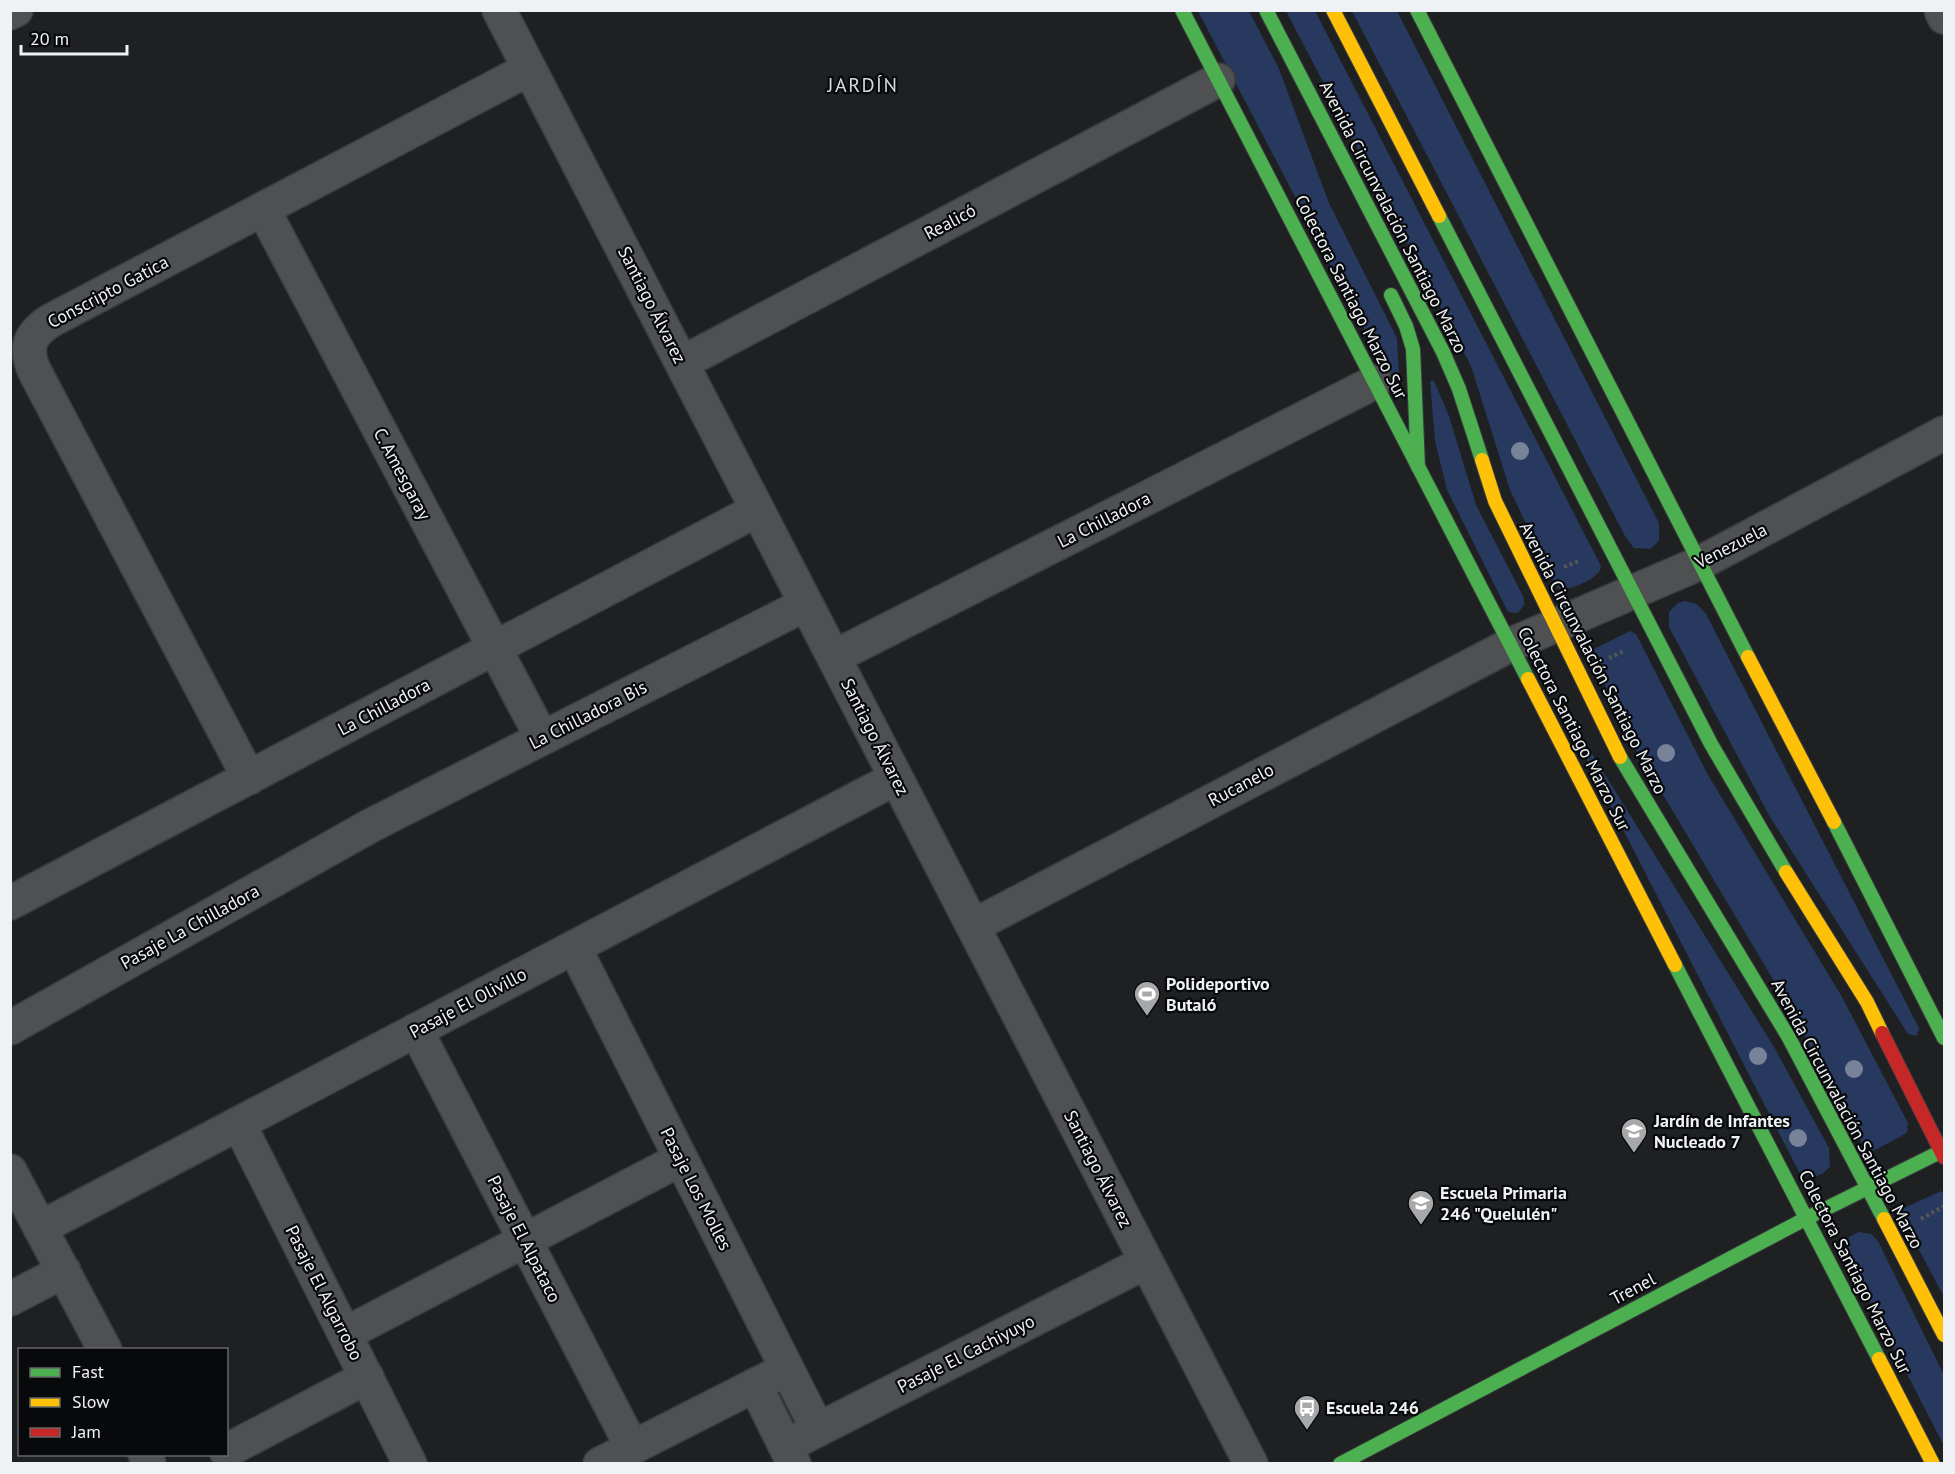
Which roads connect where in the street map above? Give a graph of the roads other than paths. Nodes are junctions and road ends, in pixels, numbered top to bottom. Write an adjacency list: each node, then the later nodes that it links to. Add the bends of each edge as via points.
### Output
1 (16, 10): 8 (street)
2 (499, 10): 10 (street, Santiago Álvarez)
3 (1182, 10): 11 (street, Colectora Santiago Marzo Sur)
4 (1266, 10): 12 (street, Avenida Circunvalación Santiago Marzo)
5 (1333, 10): 22 (street)
6 (1417, 10): 21 (street)
7 (1941, 10): 9 (street)
8 (10, 13)
9 (1944, 17)
10 (529, 69): 14 (street, Conscripto Gatica); 16 (street, Santiago Álvarez)
11 (1218, 80): 16 (street, Realicó); 17 (street, Colectora Santiago Marzo Sur)
12 (1320, 113): 13 (street); 24 (street, Avenida Circunvalación Santiago Marzo, via 1443,352 1495,501)
13 (1334, 175)
14 (263, 209): 26 (street, C. Amesgaray); 29 (street, Conscripto Gatica, via 50,321 34,334 28,352)
15 (1386, 285): 19 (street, via 1413,349)
16 (682, 363): 20 (street, Santiago Álvarez)
17 (1375, 382): 19 (street, Colectora Santiago Marzo Sur); 27 (street, La Chilladora)
18 (1944, 433): 21 (street, Venezuela)
19 (1418, 467): 25 (street, Colectora Santiago Marzo Sur)
20 (757, 510): 23 (street, Santiago Álvarez); 26 (street, La Chilladora)
21 (1700, 562): 22 (street, Venezuela); 37 (street)
22 (1634, 591): 24 (street, Venezuela); 39 (street, via 1729,778 1867,1002)
23 (806, 604): 27 (street, Santiago Álvarez); 28 (street, La Chilladora Bis)
24 (1555, 626): 25 (street, Venezuela); 42 (street, Avenida Circunvalación Santiago Marzo, via 1626,769 1778,1019)
25 (1510, 645): 33 (street, Rucanelo); 43 (street, Colectora Santiago Marzo Sur)
26 (494, 648): 28 (street, C. Amesgaray); 29 (street, La Chilladora)
27 (834, 657): 30 (street, Santiago Álvarez)
28 (542, 738): 31 (street, La Chilladora Bis)
29 (249, 778): 32 (street, La Chilladora)
30 (896, 778): 33 (street, Santiago Álvarez); 34 (street, Pasaje El Olivillo)
31 (370, 826): 35 (street, Pasaje La Chilladora)
32 (10, 903)
33 (973, 926): 46 (street, Santiago Álvarez)
34 (574, 947): 36 (street, Pasaje El Olivillo); 40 (street, Pasaje Los Molles)
35 (10, 1028)
36 (416, 1030): 38 (street, Pasaje El Olivillo); 45 (street, Pasaje El Alpataco)
37 (1944, 1038)
38 (238, 1124): 44 (street, Pasaje El Olivillo); 49 (street, Pasaje El Algarrobo)
39 (1943, 1153): 42 (street, Trenel)
40 (681, 1159): 45 (street); 52 (street, Pasaje Los Molles)
41 (10, 1171): 44 (street)
42 (1868, 1188): 43 (street, Trenel); 50 (street, Avenida Circunvalación Santiago Marzo)
43 (1807, 1218): 64 (street, Trenel); 65 (street, Colectora Santiago Marzo Sur)
44 (40, 1228): 47 (street)
45 (525, 1241): 49 (street); 56 (street, Pasaje El Alpataco)
46 (1146, 1262): 55 (street, Pasaje El Cachiyuyo); 63 (street, Santiago Álvarez)
47 (64, 1271): 48 (street); 51 (street)
48 (10, 1299)
49 (345, 1334): 53 (street, Pasaje El Algarrobo)
50 (1944, 1335)
51 (104, 1348)
52 (787, 1369): 54 (street); 55 (street, Pasaje Los Molles)
53 (367, 1377): 57 (street); 61 (street, Pasaje El Algarrobo)
54 (755, 1385): 56 (street); 58 (street)
55 (818, 1430): 58 (street, Pasaje El Cachiyuyo)
56 (632, 1447): 62 (street)
57 (228, 1450)
58 (790, 1455)
59 (217, 1456): 60 (street)
60 (202, 1464)
61 (410, 1464)
62 (600, 1464)
63 (1251, 1464)
64 (1340, 1464)
65 (1933, 1464)

